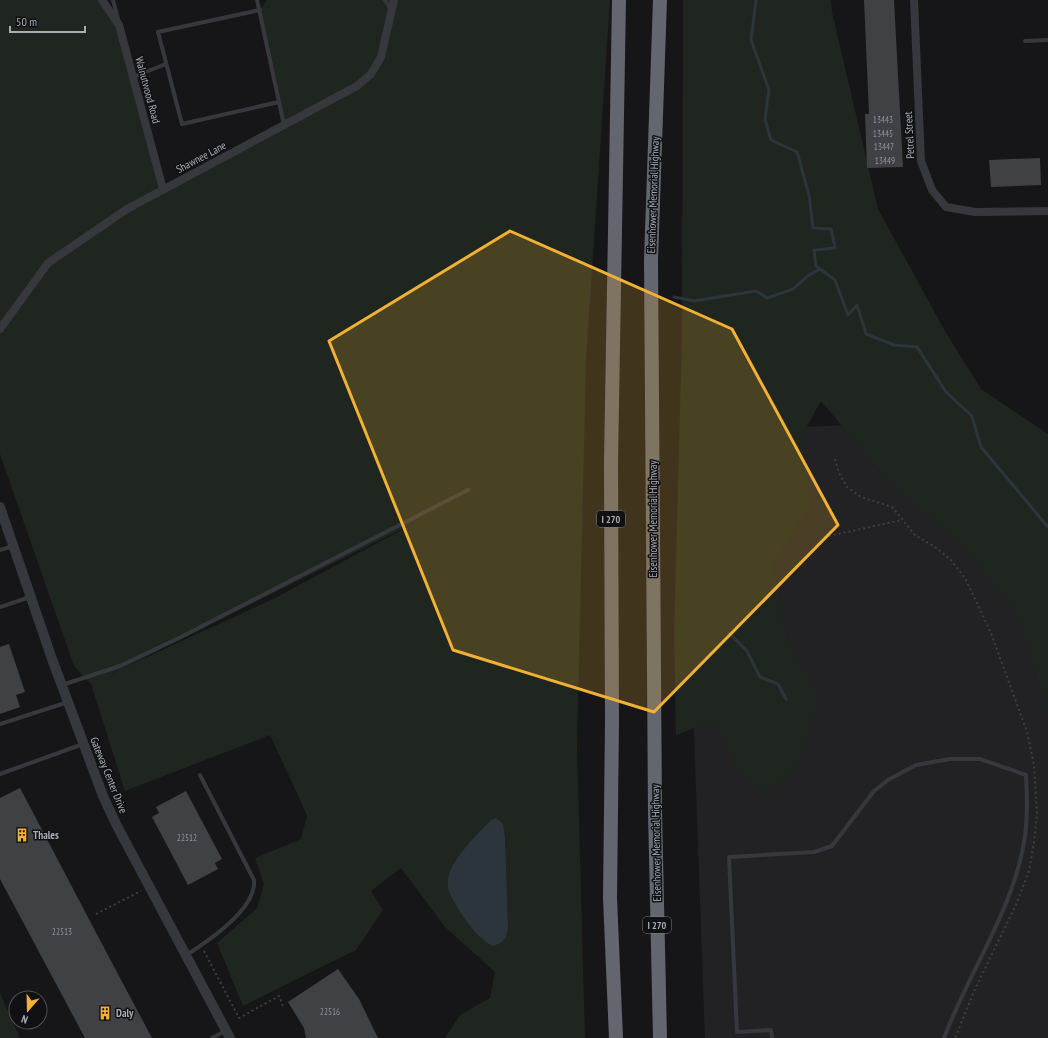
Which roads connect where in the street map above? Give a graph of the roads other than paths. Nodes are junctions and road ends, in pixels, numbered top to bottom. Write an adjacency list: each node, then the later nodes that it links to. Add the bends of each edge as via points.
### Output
1 (102, 0): 11 (street, Walnutwood Road)
2 (113, 0): 11 (lane)
3 (257, 0): 9 (lane)
4 (385, 0): 10 (lane)
5 (394, 0): 10 (street, Shawnee Lane)
6 (619, 0): 36 (highway, I 270, via 611,454 610,898)
7 (660, 0): 37 (highway, Eisenhower Memorial Highway / I 270, via 650,260 655,811)
8 (914, 0): 19 (street, Petrel Street, via 921,161 932,190 946,207 975,212)
9 (260, 10): 14 (lane, via 158,32); 16 (lane)
10 (391, 10): 17 (street, Shawnee Lane, via 382,57 371,74 357,86)
11 (119, 25): 15 (street, Walnutwood Road)
12 (1048, 40): 13 (lane)
13 (1025, 41)
14 (166, 64): 15 (lane); 16 (lane, via 182,124)
15 (133, 77): 18 (street, Walnutwood Road)
16 (279, 102): 17 (lane)
17 (284, 125): 18 (street, Shawnee Lane)
18 (163, 189): 20 (street, Shawnee Lane, via 127,209 48,263)
19 (1048, 211)
20 (0, 329)
21 (468, 490): 27 (lane, via 181,638 120,666)
22 (0, 507): 23 (street, Gateway Center Drive)
23 (13, 545): 24 (lane); 25 (street, Gateway Center Drive)
24 (0, 550)
25 (31, 596): 26 (lane); 27 (street, Gateway Center Drive)
26 (0, 607)
27 (62, 685): 28 (street, Gateway Center Drive)
28 (68, 702): 29 (lane); 30 (street, Gateway Center Drive)
29 (0, 724)
30 (84, 744): 31 (lane); 33 (street, Gateway Center Drive, via 116,824)
31 (0, 774)
32 (200, 775): 33 (lane, via 254,880 255,888 247,904 212,939)
33 (185, 956): 34 (street, Gateway Center Drive)
34 (228, 1034): 35 (lane)
35 (212, 1038)
36 (616, 1038)
37 (660, 1038)
38 (772, 1038): 39 (lane, via 771,1030 737,1032 729,856 825,850 832,846 874,791 888,780 916,765 950,759 980,759 1026,775 1028,808 1025,837 1009,897)
39 (944, 1038)

